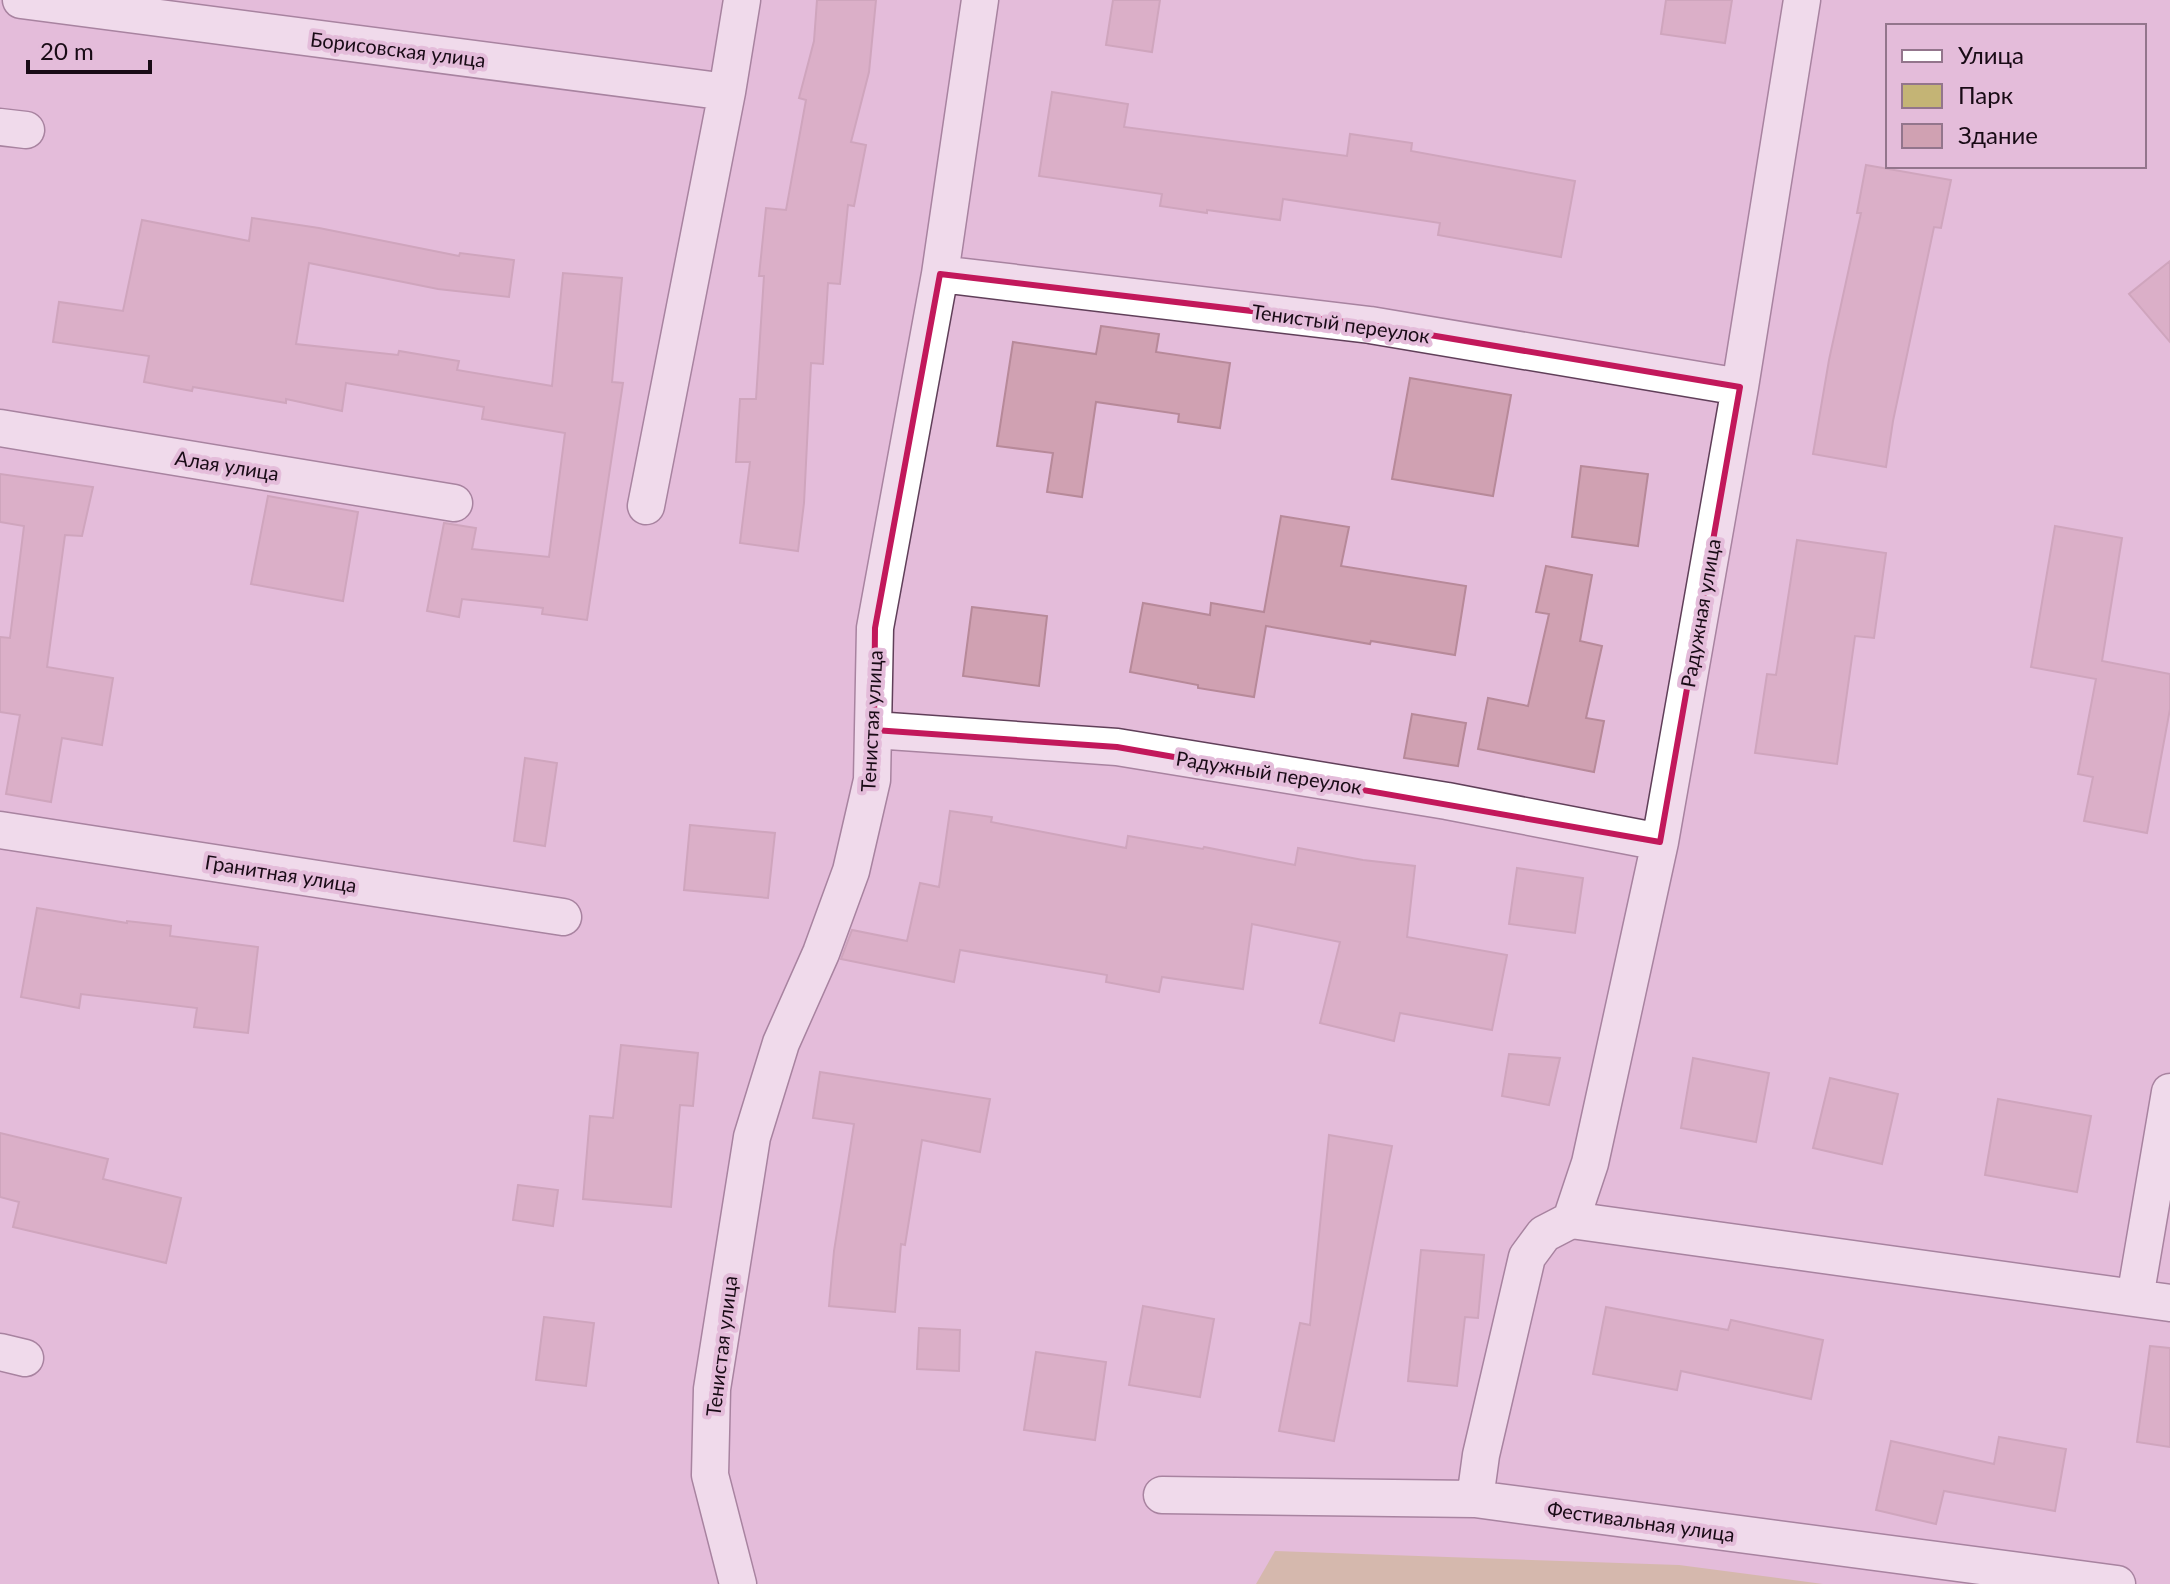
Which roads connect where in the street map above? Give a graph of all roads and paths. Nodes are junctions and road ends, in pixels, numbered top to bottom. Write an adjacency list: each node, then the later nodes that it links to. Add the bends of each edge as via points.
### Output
1 (21, 0): 5 (street, Борисовская улица)
2 (742, 0): 5 (street)
3 (980, 0): 6 (street, Тенистая улица)
4 (1802, 0): 7 (street, Радужная улица)
5 (727, 92): 10 (street)
6 (940, 274): 7 (street, Тенистый переулок, via 1370,325); 11 (street, Тенистая улица, via 875,628)
7 (1740, 387): 13 (street, Радужная улица)
8 (0, 428): 9 (street, Алая улица)
9 (454, 503)
10 (646, 506)
11 (874, 730): 13 (street, Радужный переулок, via 1117,747); 20 (street, Тенистая улица, via 872,780 851,871 781,1043 752,1137 712,1389 710,1475)
12 (0, 830): 14 (street, Гранитная улица)
13 (1660, 842): 16 (street, Радужная улица, via 1590,1163)
14 (563, 917)
15 (2170, 1092): 17 (street)
16 (1571, 1220): 17 (street); 19 (street, via 1544,1234 1527,1257)
17 (2153, 1300)
18 (1162, 1495): 19 (street, Фестивальная улица)
19 (1475, 1499): 21 (street, Фестивальная улица)
20 (738, 1584)
21 (2117, 1584)

